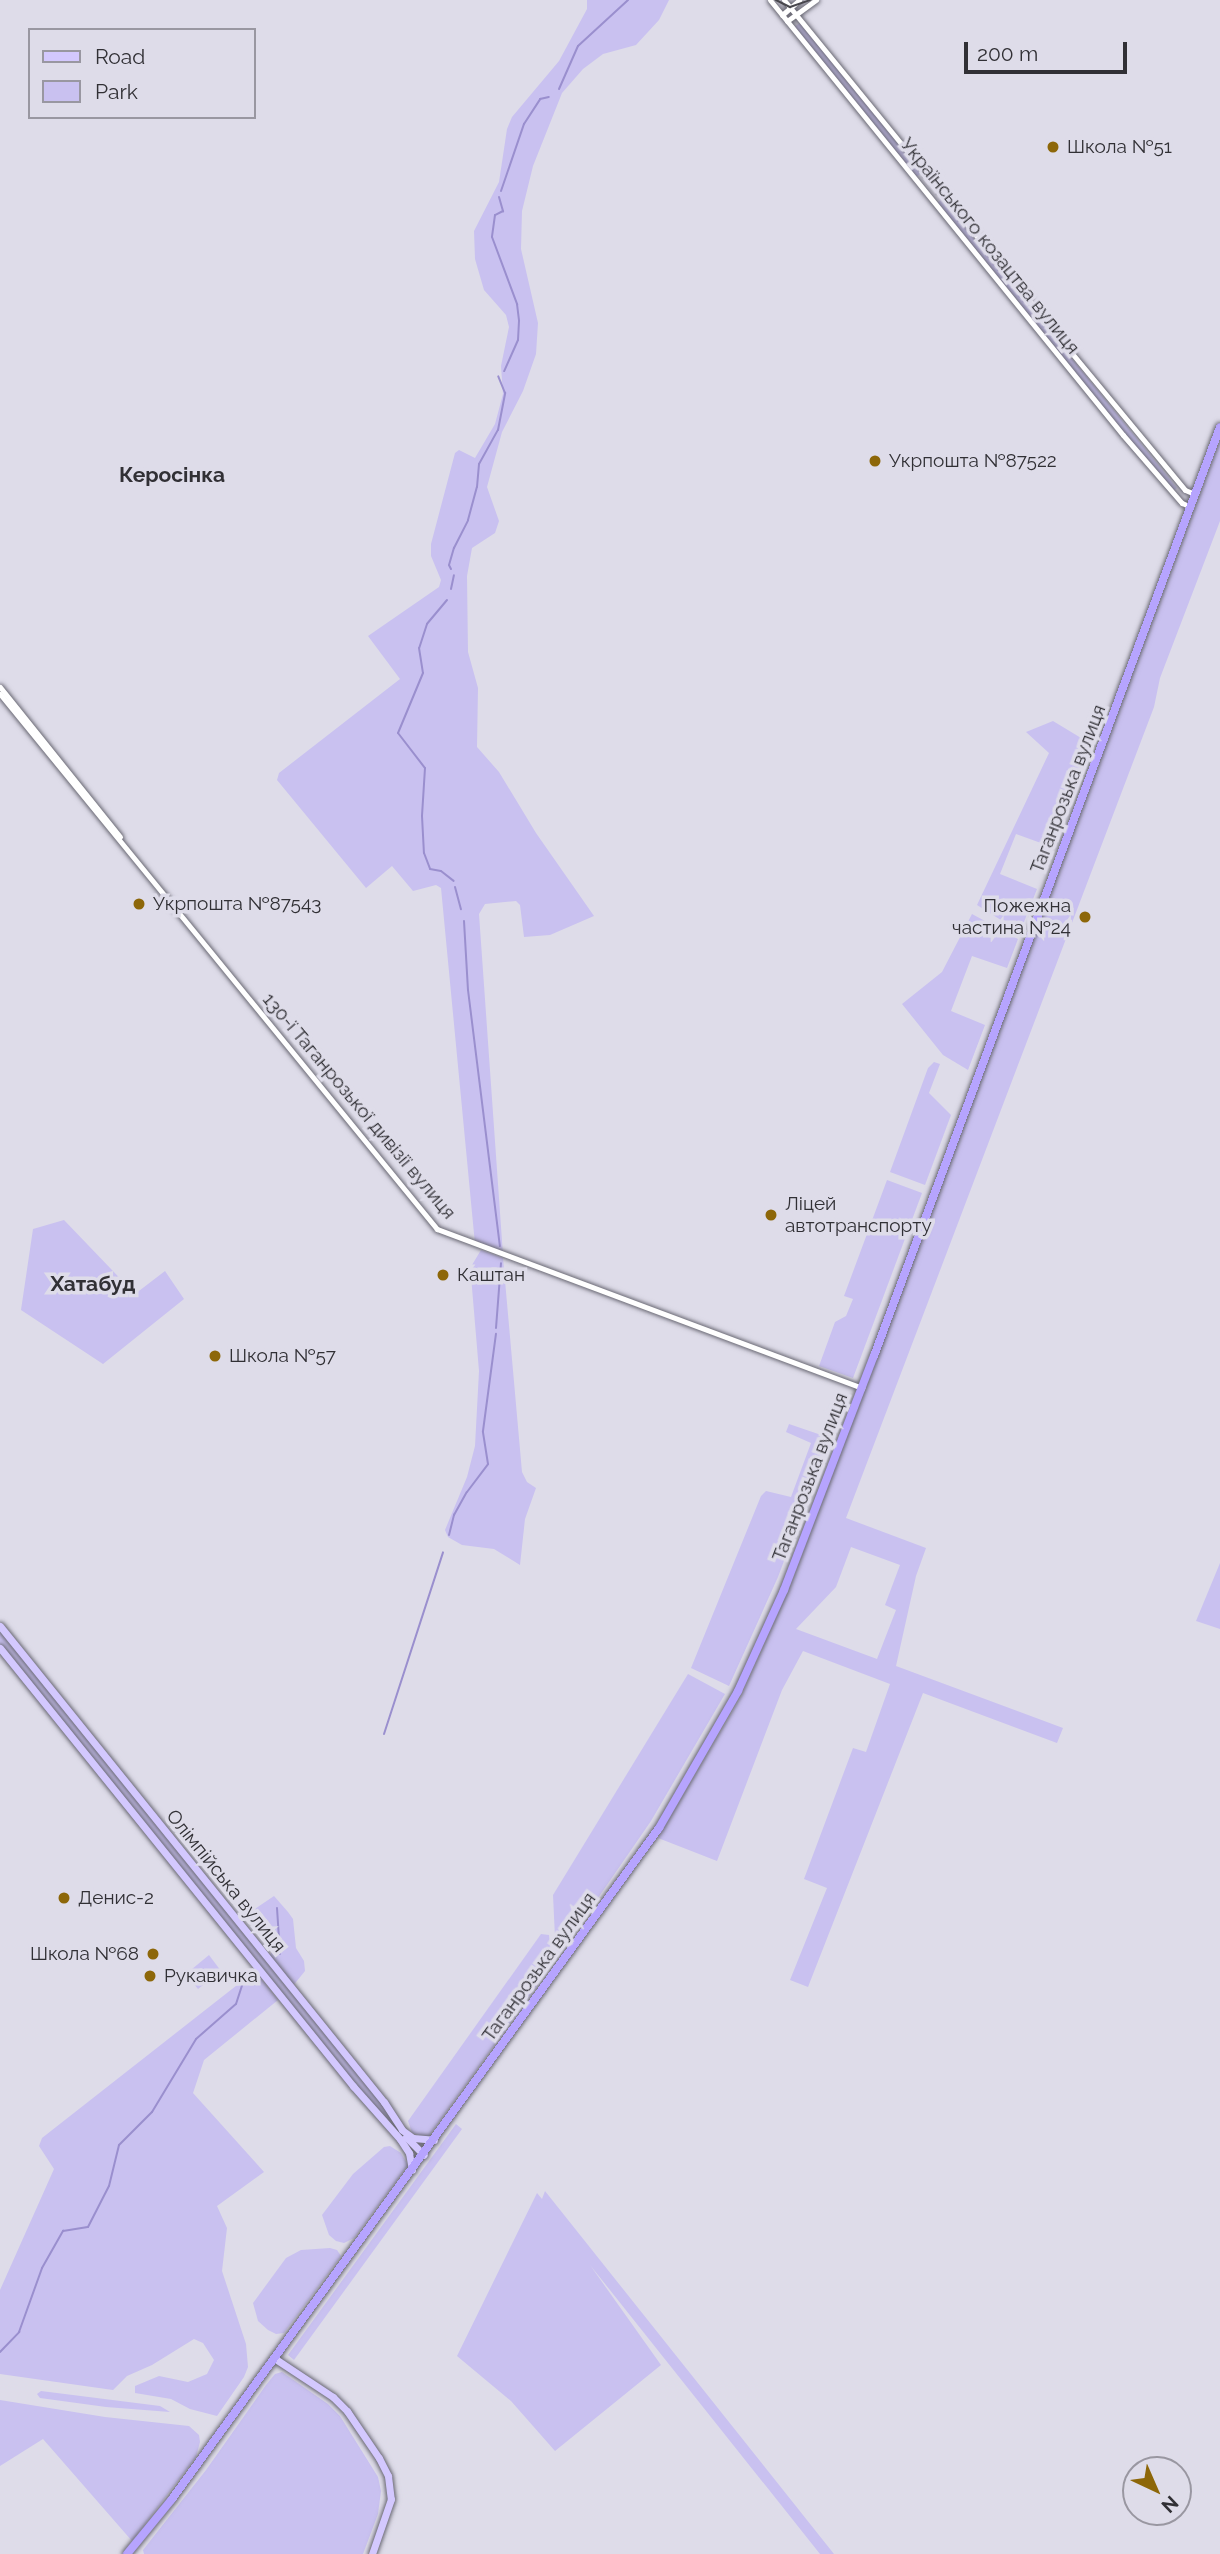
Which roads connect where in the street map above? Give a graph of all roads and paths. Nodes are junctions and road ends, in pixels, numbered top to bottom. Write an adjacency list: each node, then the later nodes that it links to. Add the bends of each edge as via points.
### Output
1 (770, 0): 7 (street, Українського козацтва вулиця)
2 (784, 0): 5 (street, Українського козацтва вулиця)
3 (799, 0): 5 (street)
4 (816, 0): 6 (street)
5 (790, 7): 6 (street, Українського козацтва вулиця); 7 (street)
6 (796, 15): 7 (street); 8 (street, Українського козацтва вулиця)
7 (785, 18): 9 (street, Українського козацтва вулиця)
8 (937, 188): 9 (street); 11 (street, Українського козацтва вулиця, via 1185,490)
9 (928, 195): 12 (street, Українського козацтва вулиця, via 1123,435 1182,503)
10 (1220, 427): 11 (highway, Таганрозька вулиця)
11 (1195, 494): 12 (highway, Таганрозька вулиця)
12 (1191, 507): 16 (highway, Таганрозька вулиця)
13 (0, 687): 15 (street, 130-ї Таганрозької дивізії вулиця)
14 (0, 694): 15 (street, 130-ї Таганрозької дивізії вулиця)
15 (81, 790): 16 (street, 130-ї Таганрозької дивізії вулиця, via 437,1229)
16 (862, 1388): 26 (highway, Таганрозька вулиця, via 773,1617 692,1775 659,1828)
17 (0, 1626): 19 (main road, Олімпійська вулиця)
18 (0, 1648): 20 (main road, Олімпійська вулиця)
19 (135, 1794): 20 (main road); 21 (main road, Олімпійська вулиця)
20 (125, 1803): 22 (main road, Олімпійська вулиця)
21 (329, 2034): 22 (main road); 23 (main road, Олімпійська вулиця)
22 (318, 2042): 24 (main road, Олімпійська вулиця)
23 (397, 2122): 24 (main road); 25 (main road, Олімпійська вулиця)
24 (390, 2129): 25 (main road, Олімпійська вулиця)
25 (401, 2135): 26 (main road, Олімпійська вулиця); 27 (main road); 28 (main road, Олімпійська вулиця)
26 (434, 2140): 27 (highway, Таганрозька вулиця)
27 (423, 2156): 28 (highway, Таганрозька вулиця)
28 (412, 2170): 29 (highway, Таганрозька вулиця)
29 (275, 2358): 30 (highway, Таганрозька вулиця); 31 (main road, via 333,2397 388,2476 391,2499)
30 (127, 2554)
31 (372, 2554)

